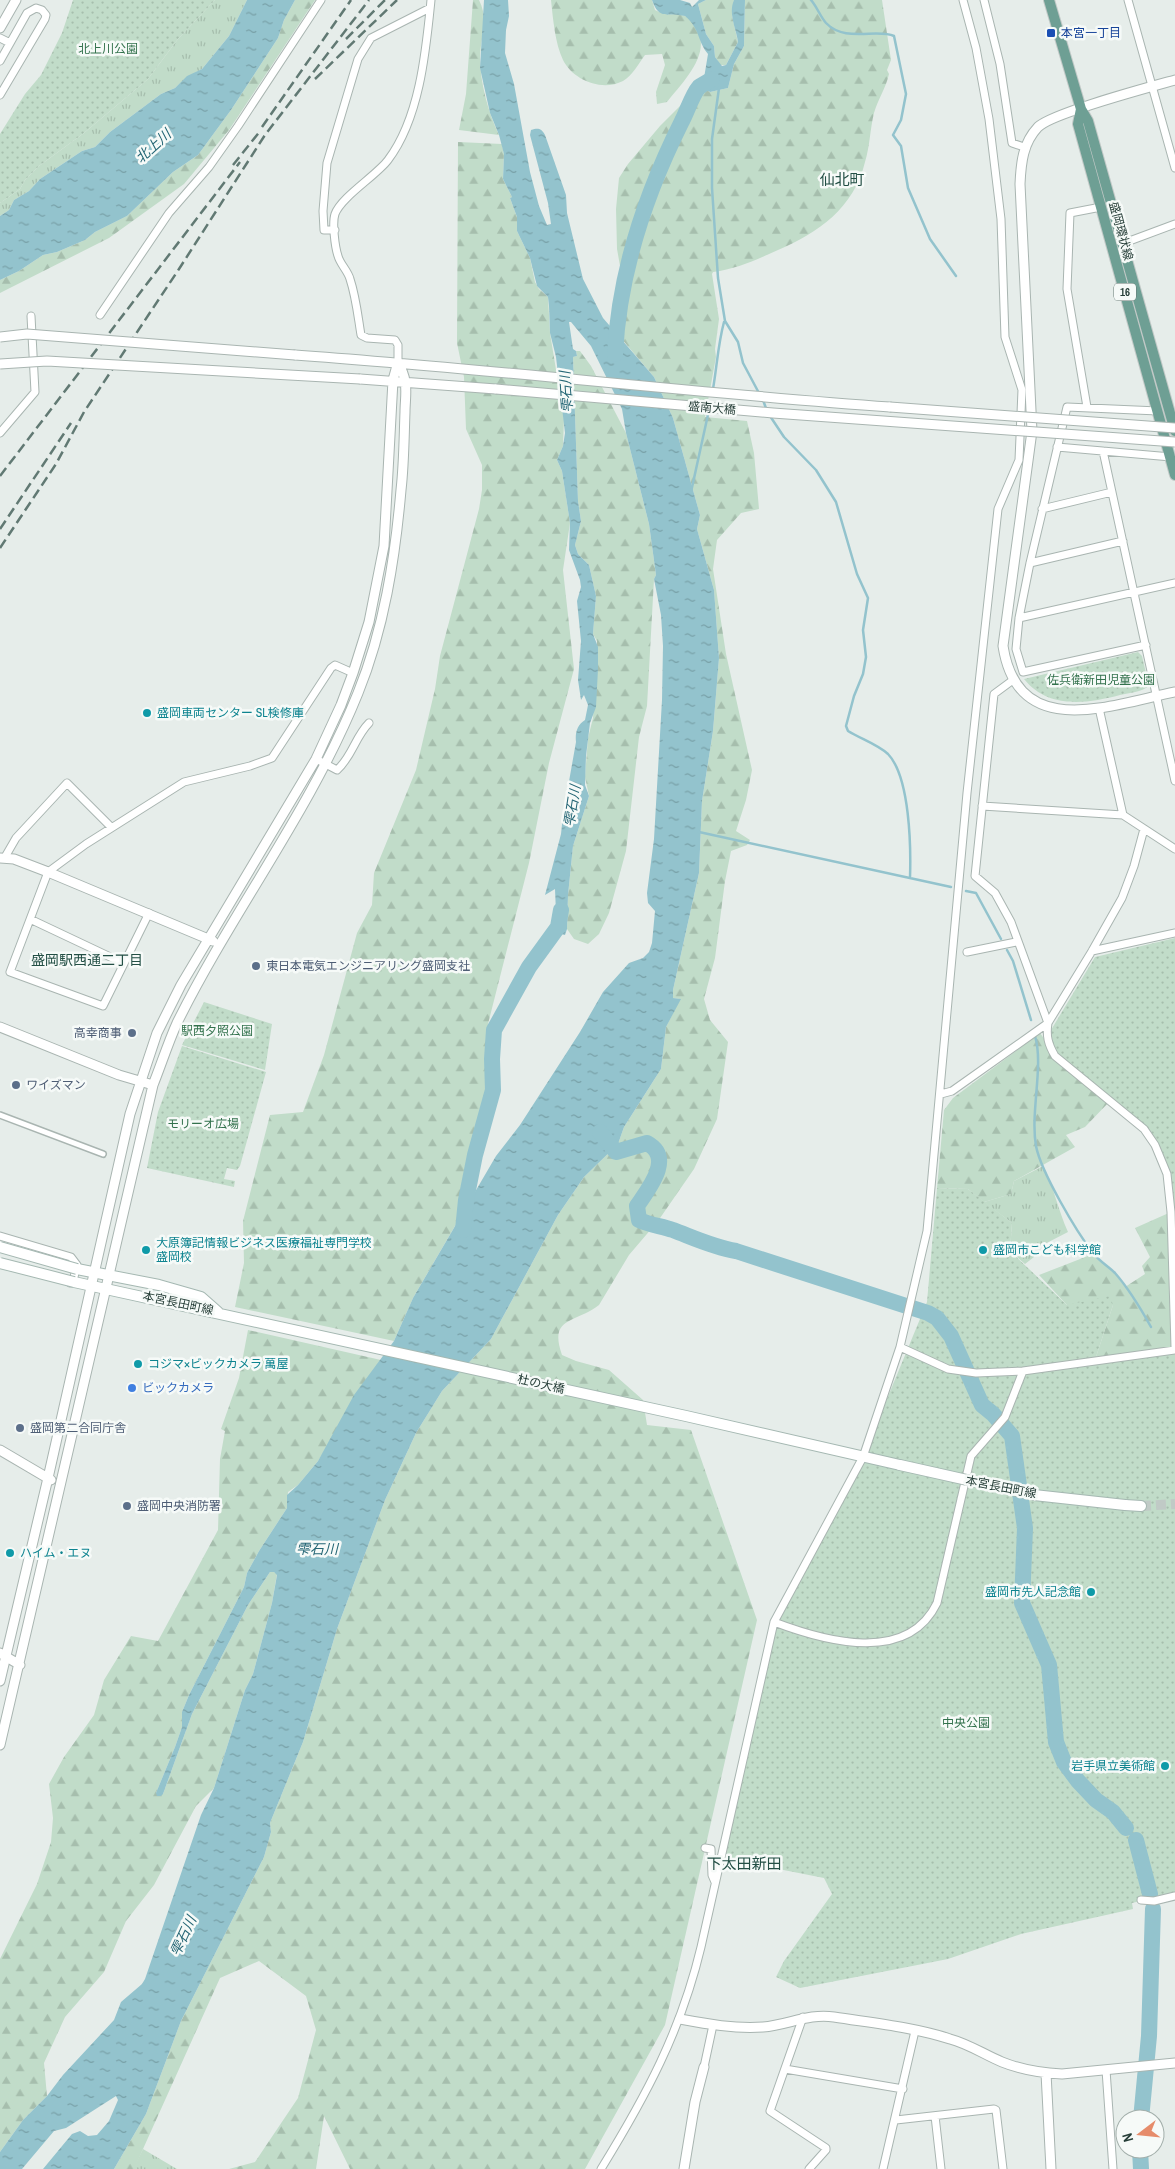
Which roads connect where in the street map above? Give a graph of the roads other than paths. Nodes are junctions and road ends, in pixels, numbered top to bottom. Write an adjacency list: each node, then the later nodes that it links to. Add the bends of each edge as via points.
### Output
1 (16, 0): 8 (street)
2 (321, 0): 22 (street, via 238,126 209,167 169,212)
3 (963, 0): 78 (street, via 976,48 991,137 1001,219 1005,337 1022,390 1019,460 998,509 967,793)
4 (984, 0): 16 (street, via 1000,64 1012,143)
5 (1049, 0): 15 (main road, 盛岡環状線 / 16)
6 (1128, 0): 13 (street)
7 (430, 4): 20 (street, via 424,59 415,100 401,137 388,160 335,214); 20 (street, via 371,38 358,59 327,163 324,230)
8 (0, 28)
9 (0, 38): 10 (street)
10 (10, 43): 11 (street); 14 (street, via 27,12 36,8 42,10 45,19)
11 (0, 60)
12 (1175, 80): 13 (street)
13 (1152, 87): 15 (street); 17 (street)
14 (0, 94)
15 (1081, 109): 16 (street, via 1039,126); 18 (main road, 盛岡環状線 / 16, via 1078,124); 21 (main road, 盛岡環状線 / 16, via 1088,121)
16 (1024, 147): 32 (street, via 1020,184)
17 (1175, 168)
18 (1102, 207): 29 (street, via 1070,213 1067,289); 30 (main road, 盛岡環状線 / 16)
19 (1175, 224): 21 (street)
20 (335, 230): 25 (street, via 338,256 350,278 361,335 395,340)
21 (1124, 243): 31 (main road, 盛岡環状線 / 16)
22 (100, 315)
23 (31, 316): 35 (street, via 35,392)
24 (0, 337): 25 (street, 盛南大橋, bridge, via 27,334)
25 (398, 362): 27 (street); 28 (street); 32 (street, 盛南大橋, bridge, via 775,399)
26 (0, 364): 27 (street, 盛南大橋, bridge, via 47,361)
27 (393, 380): 28 (street, 盛南大橋); 49 (street, via 384,546 369,622)
28 (406, 382): 34 (street, 盛南大橋, bridge); 56 (street, via 403,474 389,581 376,641 359,692)
29 (1087, 407): 30 (street); 37 (street, via 1067,407)
30 (1158, 411): 39 (main road, 盛岡環状線 / 16)
31 (1172, 413): 33 (main road, 盛岡環状線 / 16)
32 (1032, 416): 33 (street, 盛南大橋, bridge); 34 (street, bridge)
33 (1175, 430)
34 (1032, 431): 36 (street, 盛南大橋, bridge); 50 (street, via 1002,646)
35 (0, 433)
36 (1175, 442)
37 (1056, 447): 38 (street); 42 (street)
38 (1103, 451): 39 (street); 41 (street)
39 (1171, 458): 40 (main road, 盛岡環状線 / 16)
40 (1175, 475)
41 (1112, 492): 42 (street); 43 (street)
42 (1042, 509): 44 (street)
43 (1123, 542): 44 (street); 46 (street)
44 (1030, 562): 47 (street)
45 (1175, 583): 46 (street)
46 (1133, 593): 47 (street); 48 (street)
47 (1019, 618): 48 (street, via 1016,649 1024,672)
48 (1146, 646): 52 (street)
49 (353, 673): 55 (street); 60 (street, via 335,665 331,668 272,758 184,782)
50 (1013, 680): 53 (street, via 1036,702 1048,706 1072,711); 58 (street, via 994,694)
51 (1175, 692): 52 (street)
52 (1156, 696): 53 (street); 57 (street)
53 (1099, 708): 59 (street)
54 (369, 723): 56 (street, via 360,733 346,762 337,770)
55 (316, 759): 56 (street); 68 (street)
56 (325, 764): 70 (street)
57 (1175, 781)
58 (982, 806): 59 (street); 69 (street, via 975,876 995,893)
59 (1123, 815): 61 (street)
60 (111, 828): 63 (street, via 67,783 16,838); 64 (street)
61 (1144, 829): 62 (street); 71 (street, via 1122,898)
62 (1175, 849)
63 (3, 858): 64 (street)
64 (48, 872): 65 (street); 66 (street)
65 (149, 914): 68 (street); 73 (street)
66 (32, 920): 73 (street); 73 (street, via 10,972 103,1006)
67 (1175, 933): 71 (street)
68 (208, 938): 70 (street); 76 (street, via 157,1033)
69 (1016, 942): 72 (street); 74 (street)
70 (220, 944): 77 (street, via 177,1024)
71 (1092, 951): 74 (street)
72 (967, 952)
73 (123, 963)
74 (1048, 1023): 78 (street, via 952,1091); 90 (street, via 1048,1044 1055,1056 1144,1129 1155,1145 1167,1174)
75 (0, 1029): 76 (street)
76 (140, 1081): 77 (street); 84 (street)
77 (153, 1085): 85 (street)
78 (941, 1094): 89 (street, via 927,1231)
79 (0, 1115): 80 (street)
80 (103, 1154)
81 (0, 1236): 83 (street, via 71,1257 77,1265 73,1282 68,1284)
82 (0, 1247): 84 (main road, 本宮長田町線, bridge)
83 (0, 1262): 86 (main road, 本宮長田町線, bridge)
84 (94, 1272): 85 (main road, 本宮長田町線); 86 (street)
85 (108, 1275): 87 (street); 88 (main road, 本宮長田町線, via 201,1297)
86 (91, 1286): 87 (main road, 本宮長田町線); 94 (street)
87 (105, 1288): 88 (main road, 本宮長田町線); 95 (street)
88 (219, 1312): 93 (main road, 杜の大橋)
89 (900, 1347): 91 (street, via 948,1369 976,1373); 93 (street)
90 (1175, 1348): 91 (street)
91 (1023, 1371): 97 (street, via 1002,1422 971,1456 937,1603 923,1624 914,1632 901,1636 846,1643)
92 (0, 1450): 94 (street)
93 (863, 1457): 96 (main road, 本宮長田町線, bridge, via 1034,1495); 97 (street)
94 (48, 1478): 95 (street); 98 (street)
95 (60, 1485): 99 (street)
96 (1141, 1506)
97 (774, 1622): 103 (street)
98 (3, 1655): 99 (street); 100 (street)
99 (20, 1665): 101 (street)
100 (0, 1681)
101 (0, 1745)
102 (705, 1848): 103 (street, via 710,1849)
103 (715, 1882): 107 (street, via 695,1973)
104 (1175, 1896): 105 (street, via 1154,1901)
105 (1141, 1900)
106 (803, 2017): 108 (street, via 763,2027); 109 (street, via 823,2015); 112 (street)
107 (680, 2019): 108 (street); 118 (street, via 654,2079)
108 (713, 2025): 111 (street)
109 (915, 2030): 114 (street, via 952,2039 1002,2062); 115 (street)
110 (1175, 2063): 113 (street)
111 (704, 2067): 119 (street)
112 (785, 2069): 115 (street); 120 (street, via 770,2111 826,2148)
113 (1106, 2070): 114 (street); 125 (street)
114 (1046, 2074): 124 (street)
115 (903, 2089): 117 (street)
116 (935, 2116): 117 (street); 122 (street); 123 (street, via 994,2108)
117 (896, 2120): 121 (street)
118 (601, 2169)
119 (684, 2169)
120 (809, 2169)
121 (883, 2169)
122 (941, 2169)
123 (1003, 2169)
124 (1051, 2169)
125 (1113, 2169)

